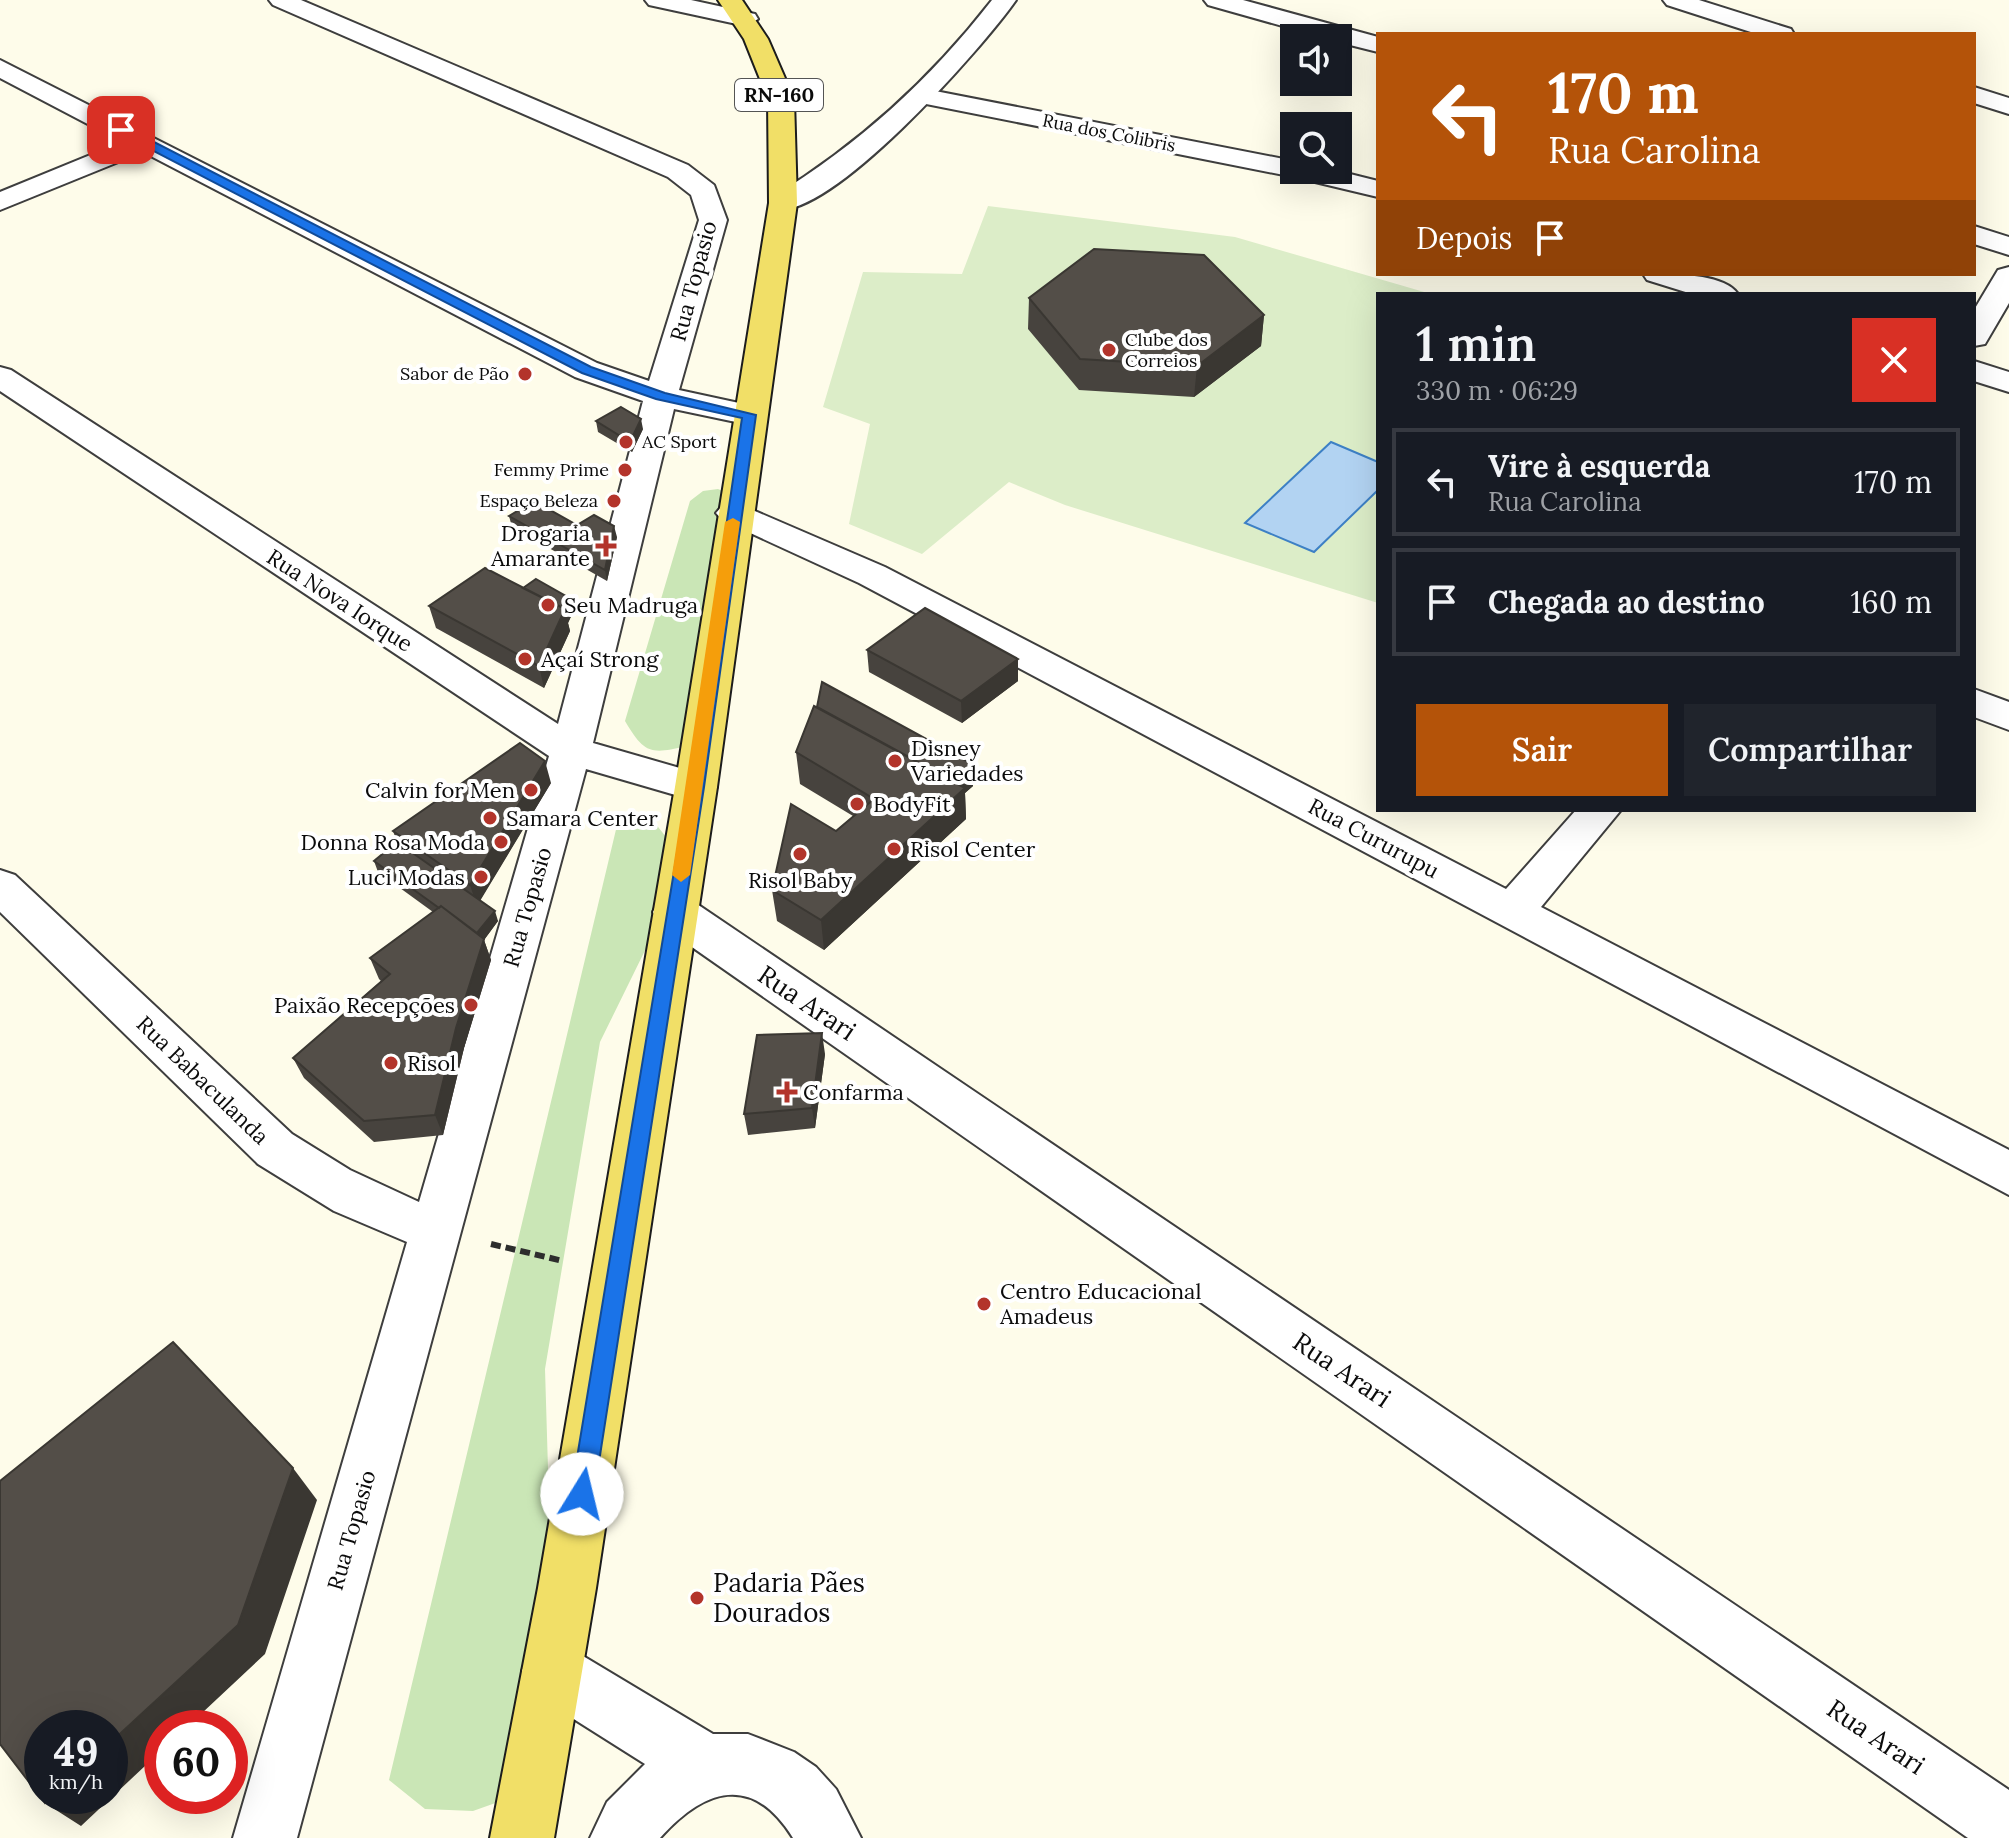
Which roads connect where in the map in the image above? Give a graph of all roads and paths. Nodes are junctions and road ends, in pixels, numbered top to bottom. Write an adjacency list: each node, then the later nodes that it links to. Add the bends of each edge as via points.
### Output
1 (281, 0): 28 (street, Rua Topasio, via 678,171 704,191 713,220)
2 (657, 0): 6 (street)
3 (1004, 0): 11 (street)
4 (1216, 0): 8 (street)
5 (1675, 0): 7 (street)
6 (738, 10): 18 (main road, RN-160, via 781,99)
7 (1776, 32)
8 (1376, 44)
9 (0, 68): 13 (street)
10 (1976, 96): 12 (street)
11 (925, 97): 14 (street, Rua dos Colibris); 18 (street, via 840,169)
12 (2009, 106)
13 (145, 142): 17 (street); 28 (street, via 586,370)
14 (1280, 167)
15 (1352, 183): 16 (street, Rua dos Colibris)
16 (1376, 189)
17 (0, 202)
18 (783, 203): 29 (main road, RN-160)
19 (1976, 236): 20 (street)
20 (2009, 246)
21 (1664, 276): 23 (street)
22 (2009, 276): 24 (street)
23 (1716, 292)
24 (1976, 334)
25 (1976, 372): 26 (street)
26 (2009, 382)
27 (8, 391): 33 (street, Rua Nova Iorque)
28 (661, 396): 29 (street); 33 (street, Rua Topasio)
29 (750, 415): 30 (main road, RN-160)
30 (734, 513): 34 (main road, RN-160); 37 (street, Rua Cururupu, via 872,575)
31 (1976, 703): 32 (street)
32 (2009, 717)
33 (571, 751): 34 (street, Rua Nova Iorque); 40 (street, Rua Topasio)
34 (696, 787): 38 (main road, RN-160)
35 (1598, 812): 37 (street)
36 (0, 886): 40 (street, Rua Babaculanda, via 275,1149 322,1182 380,1211)
37 (1514, 910): 39 (street, Rua Cururupu)
38 (675, 912): 42 (main road, RN-160); 44 (street, Rua Arari)
39 (2009, 1174)
40 (435, 1230): 41 (path); 45 (street, Rua Topasio)
41 (562, 1261)
42 (552, 1671): 43 (street); 46 (main road, RN-160)
43 (703, 1764): 47 (street, via 659,1792); 48 (street, via 767,1771 786,1782 817,1813)
44 (2009, 1828)
45 (265, 1838)
46 (522, 1838)
47 (622, 1838)
48 (829, 1838)

